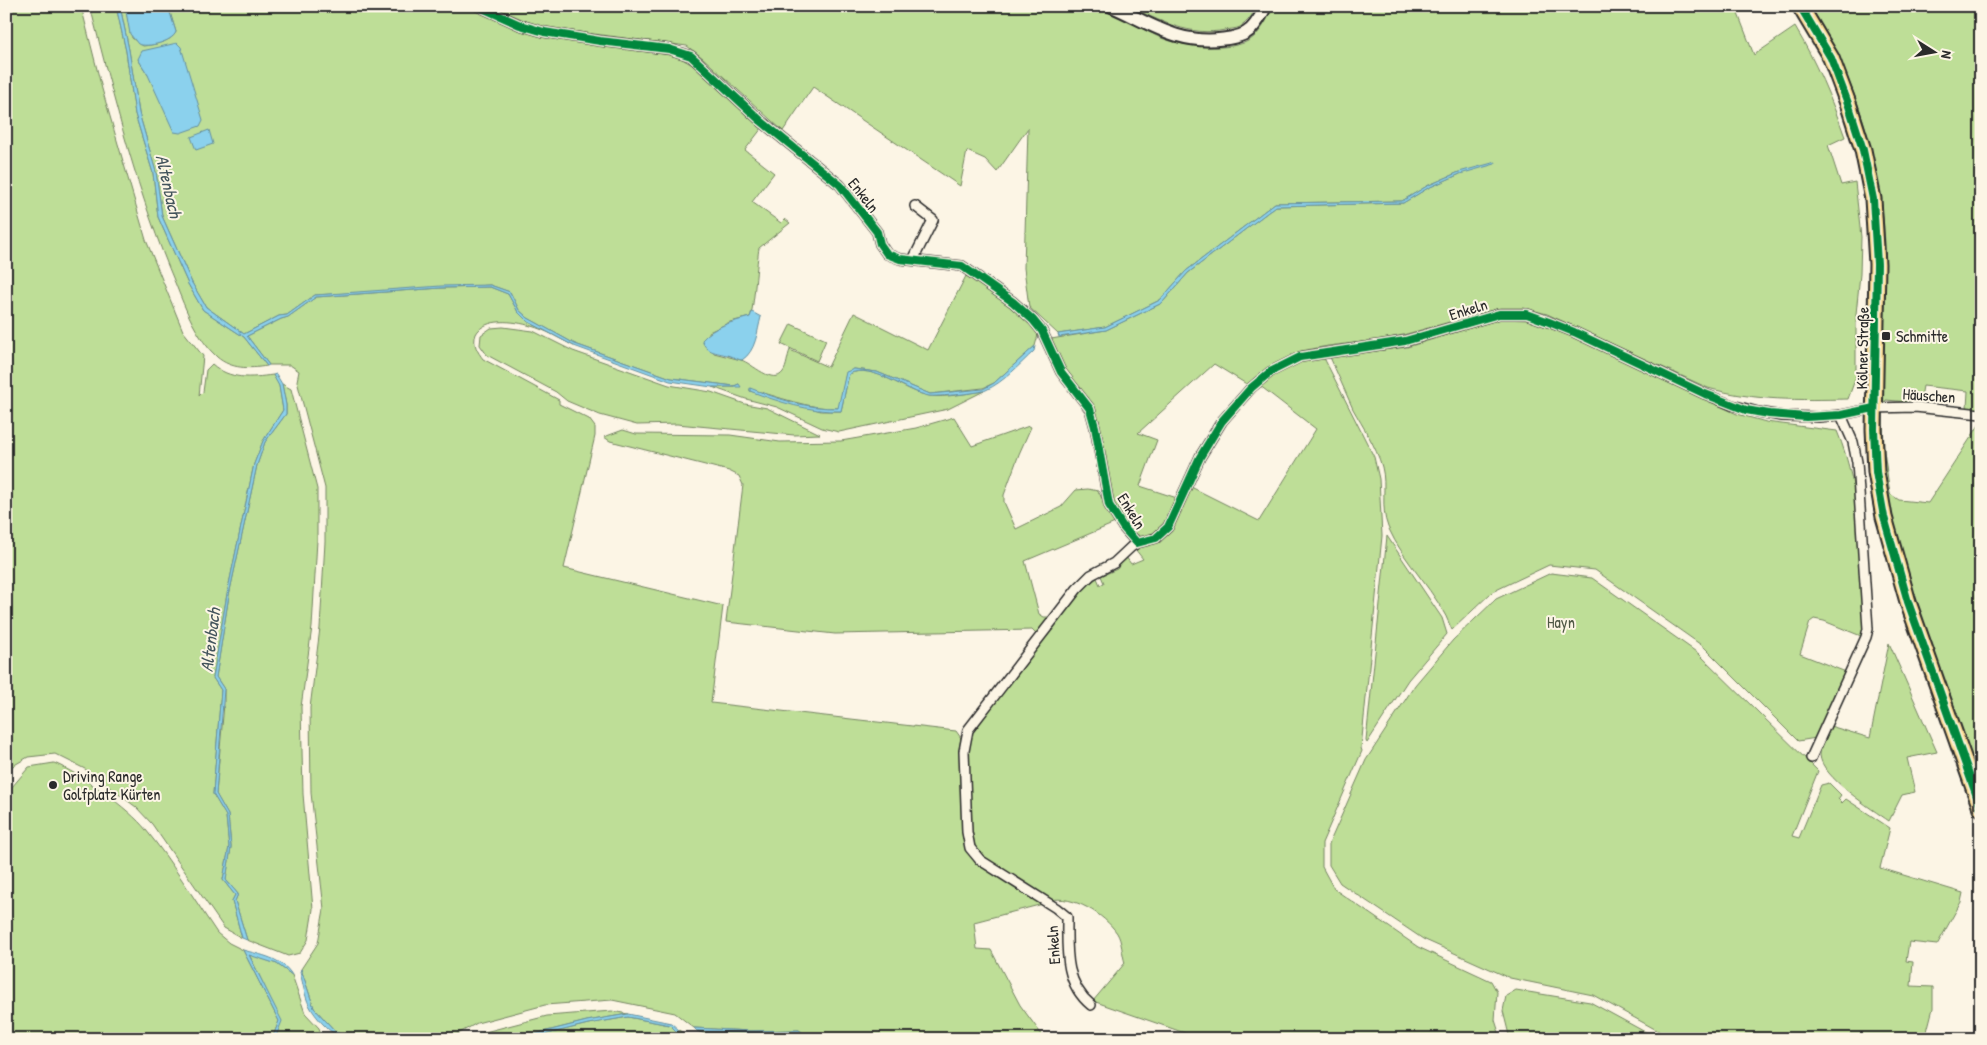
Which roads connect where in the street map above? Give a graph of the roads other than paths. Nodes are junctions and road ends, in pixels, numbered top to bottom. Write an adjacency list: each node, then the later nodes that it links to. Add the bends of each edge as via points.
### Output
1 (478, 6): 6 (street, Enkeln, via 544,32 669,49 691,56 761,121 840,185 877,232 885,252 895,258)
2 (1111, 6): 3 (street, via 1163,32 1193,40 1241,36 1256,23)
3 (1266, 6)
4 (1800, 6): 7 (main road, Kölner Straße, via 1831,58 1850,106 1873,198 1877,264)
5 (916, 206): 6 (street, via 933,220)
6 (912, 260): 10 (street, Enkeln, via 962,266 1013,302 1038,325 1061,372 1092,414 1109,505)
7 (1874, 408): 8 (street, Häuschen, via 1915,407); 9 (street, Enkeln); 12 (main road, Kölner Straße, via 1876,472 1890,542 1917,631)
8 (1981, 414)
9 (1842, 415): 10 (street, Enkeln, via 1794,417 1746,410 1549,322 1527,314 1499,314 1405,341 1307,356 1275,368 1251,388 1222,420 1181,494 1168,527 1156,538); 11 (street, via 1857,462 1868,629)
10 (1137, 543): 13 (street, Enkeln, via 1114,563 1091,575 1077,589 974,720 968,730 964,750 970,848 980,860 1066,917 1067,956 1072,980 1081,998)
11 (1811, 758)
12 (1981, 808)
13 (1090, 1005)

